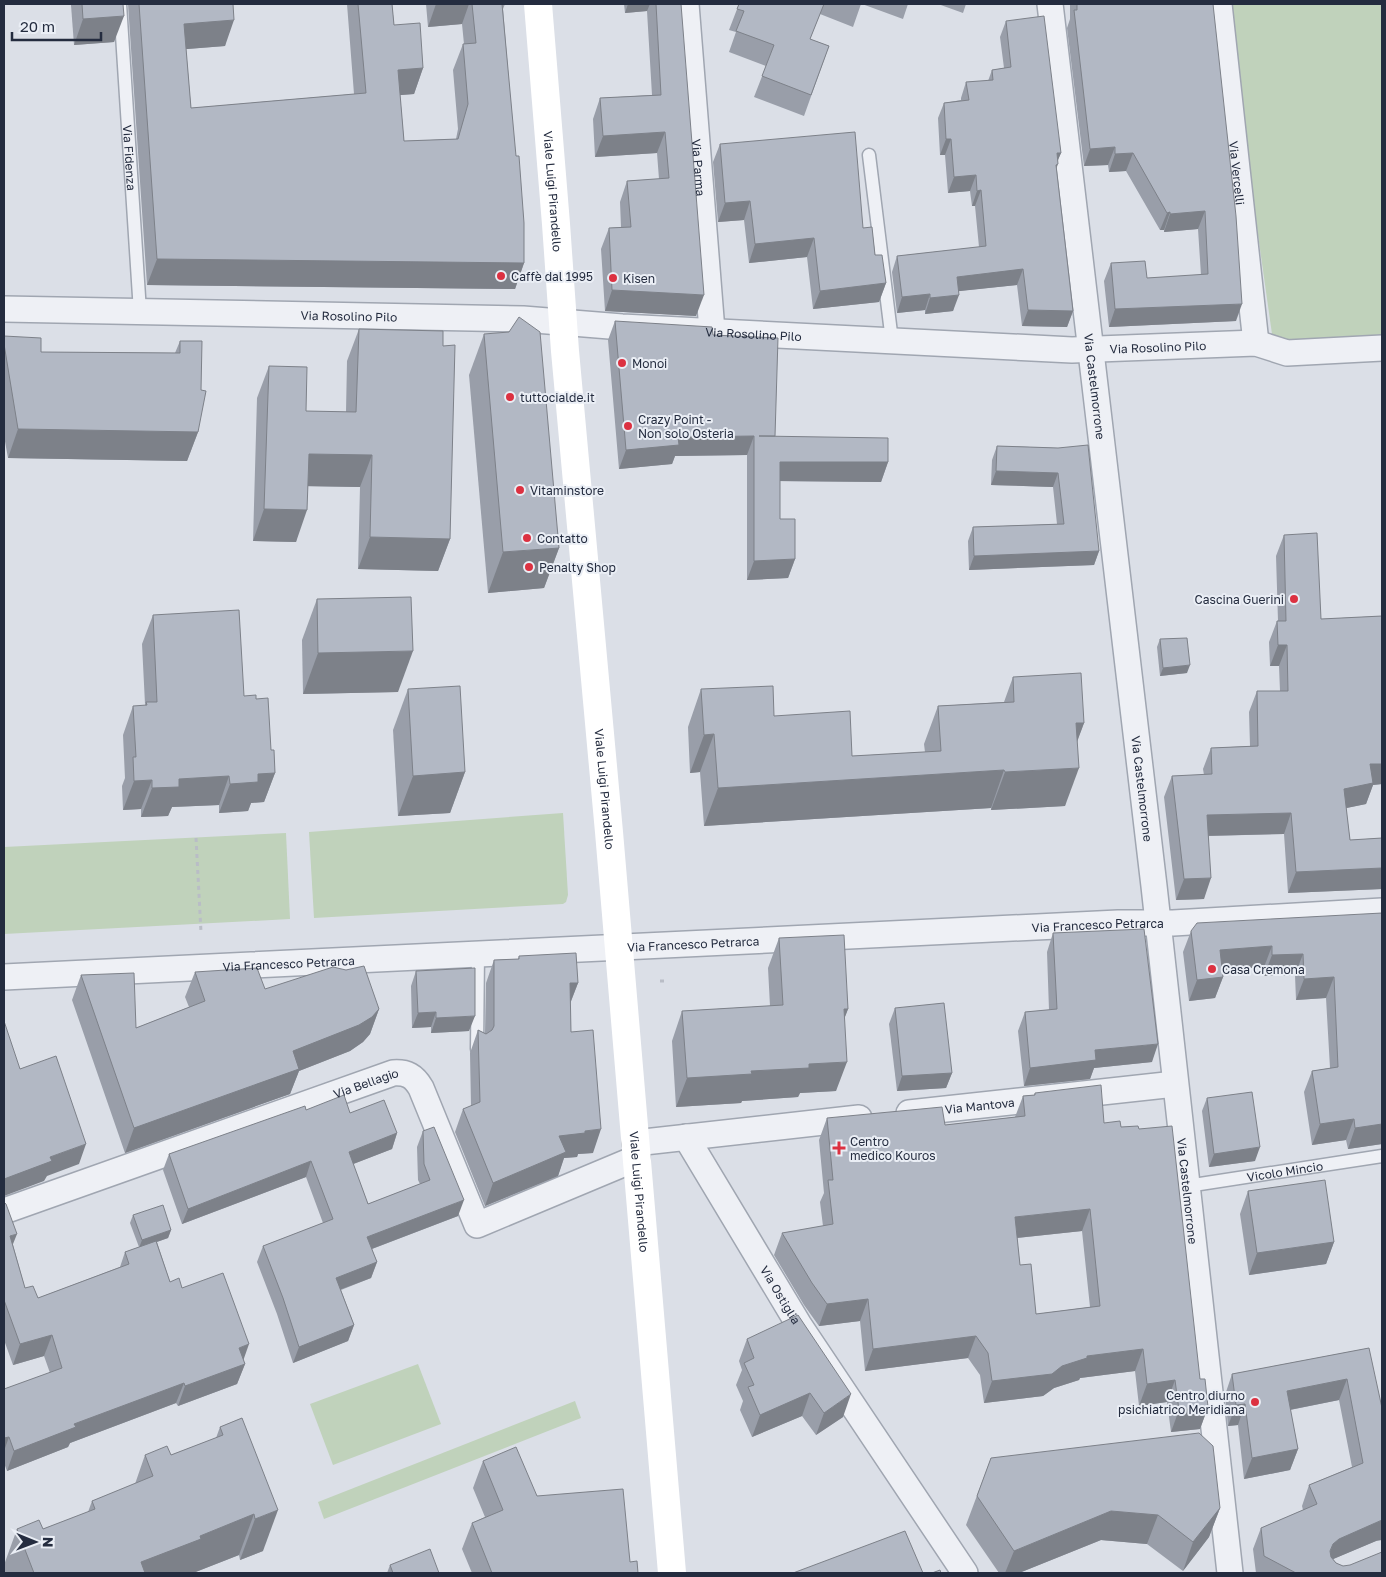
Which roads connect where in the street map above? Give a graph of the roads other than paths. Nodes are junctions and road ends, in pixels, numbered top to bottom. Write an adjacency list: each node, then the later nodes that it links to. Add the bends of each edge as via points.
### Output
1 (120, 4): 8 (lane, Via Fidenza)
2 (538, 4): 9 (main road, Viale Luigi Pirandello)
3 (686, 4): 10 (street, Via Parma)
4 (1050, 4): 14 (street, Via Castelmorrone)
5 (1219, 4): 12 (street, Via Vercelli)
6 (869, 155): 11 (lane)
7 (4, 309): 8 (street, Via Rosolino Pilo)
8 (140, 312): 9 (street, Via Rosolino Pilo)
9 (563, 322): 10 (street, Via Rosolino Pilo); 17 (main road, Viale Luigi Pirandello)
10 (712, 331): 11 (street, Via Rosolino Pilo)
11 (892, 341): 14 (street, Via Rosolino Pilo)
12 (1256, 343): 13 (street, Via Rosolino Pilo, via 1287,353); 14 (street, Via Rosolino Pilo)
13 (1382, 348)
14 (1091, 350): 16 (street, Via Castelmorrone)
15 (1382, 911): 16 (street, Via Francesco Petrarca)
16 (1158, 922): 17 (street, Via Francesco Petrarca); 21 (street, Via Castelmorrone)
17 (618, 946): 18 (street, Via Francesco Petrarca); 23 (main road, Viale Luigi Pirandello)
18 (478, 953): 19 (street, Via Francesco Petrarca); 20 (lane)
19 (4, 977)
20 (477, 1049)
21 (1175, 1084): 22 (street, Via Mantova); 25 (street, Via Castelmorrone)
22 (686, 1137): 23 (street, Via Mantova); 28 (street, Via Ostiglia, via 799,1325)
23 (636, 1151): 26 (street, Via Bellagio, via 477,1225 422,1088 412,1076 400,1072); 27 (main road, Viale Luigi Pirandello)
24 (1382, 1156): 25 (lane, Vicolo Mincio)
25 (1187, 1186): 29 (street, Via Castelmorrone)
26 (4, 1211)
27 (672, 1573)
28 (965, 1573)
29 (1230, 1573)

